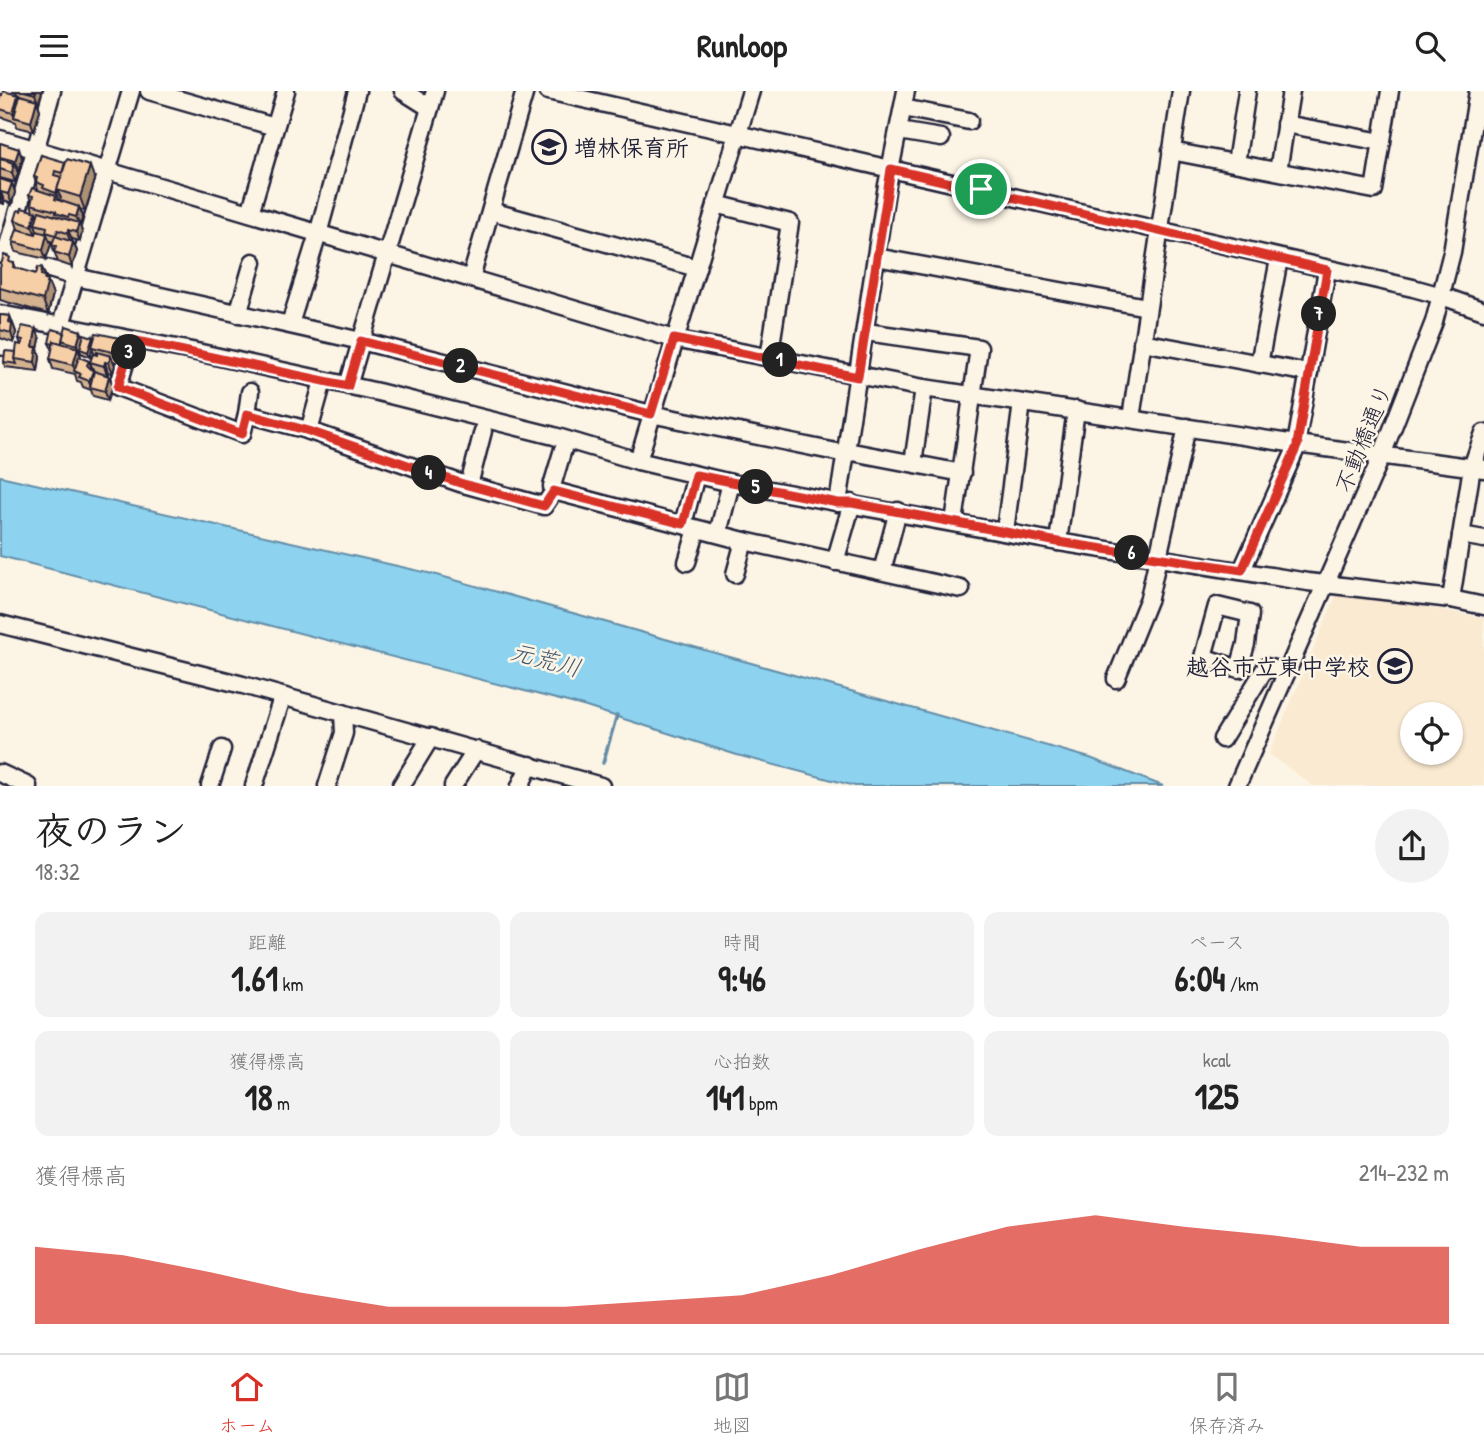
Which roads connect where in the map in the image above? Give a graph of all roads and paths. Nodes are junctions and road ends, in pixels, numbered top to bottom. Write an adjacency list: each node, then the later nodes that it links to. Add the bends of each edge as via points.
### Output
1 (52, 91): 27 (street)
2 (131, 91): 31 (street)
3 (149, 91): 21 (street)
4 (286, 91): 21 (street)
5 (357, 91): 38 (street)
6 (403, 91): 17 (street)
7 (435, 91): 17 (street)
8 (525, 91): 34 (street)
9 (548, 91): 23 (street)
10 (751, 91): 23 (street)
11 (906, 91): 18 (street)
12 (1181, 91): 28 (street)
13 (1247, 91): 29 (street)
14 (1291, 91): 20 (street)
15 (1387, 91): 26 (street)
16 (1478, 91): 48 (street, 不動橋通り)
17 (430, 108): 39 (street)
18 (903, 109): 19 (street); 22 (street)
19 (969, 121)
20 (1285, 124): 26 (street); 32 (street)
21 (275, 127): 36 (street)
22 (899, 131): 24 (street); 30 (street)
23 (738, 133): 30 (street); 33 (street)
24 (941, 138)
25 (0, 139): 27 (street)
26 (1382, 142): 32 (street, via 1374,190)
27 (35, 150): 31 (street); 35 (street)
28 (1171, 151): 29 (street); 37 (street)
29 (1236, 163): 32 (street)
30 (891, 169): 37 (street); 41 (street)
31 (107, 171): 36 (street); 46 (street)
32 (1278, 171)
33 (716, 204): 44 (street); 62 (street, via 790,223)
34 (491, 211): 44 (street); 47 (street)
35 (8, 212): 40 (street)
36 (250, 213): 38 (street)
37 (1159, 230): 42 (street); 49 (street)
38 (318, 234): 39 (street); 54 (street)
39 (387, 254): 47 (street); 59 (street)
40 (2, 255): 46 (street)
41 (876, 257): 49 (street); 56 (street)
42 (1279, 259): 45 (street); 63 (street)
43 (253, 262): 52 (street)
44 (697, 268): 57 (street)
45 (1327, 270): 48 (street); 64 (street)
46 (76, 277): 52 (street); 55 (street)
47 (471, 278): 57 (street)
48 (1442, 296): 50 (street); 83 (street, 不動橋通り)
49 (1147, 307): 60 (street)
50 (1484, 311)
51 (0, 314): 53 (street)
52 (238, 314): 54 (street)
53 (24, 319): 55 (street); 61 (street, via 17,349)
54 (290, 324): 59 (street)
55 (61, 325): 58 (street)
56 (866, 333): 65 (street); 70 (street, via 979,348)
57 (674, 339): 62 (street); 74 (street)
58 (132, 340): 66 (street); 73 (street, via 118,387 242,434)
59 (361, 341): 67 (street); 74 (street)
60 (1142, 342): 63 (street); 75 (street)
61 (0, 346)
62 (769, 358): 65 (street)
63 (1259, 364): 64 (street)
64 (1309, 373): 80 (street)
65 (858, 377): 68 (street); 82 (street)
66 (323, 381): 67 (street); 77 (street)
67 (348, 386): 84 (street)
68 (924, 388): 70 (street); 85 (street)
69 (250, 392): 73 (street)
70 (974, 395): 71 (street); 87 (street)
71 (1022, 403): 72 (street); 96 (street)
72 (1076, 410): 75 (street); 101 (street)
73 (247, 414): 77 (street)
74 (651, 414): 82 (street); 84 (street)
75 (1131, 418): 76 (street)
76 (1187, 426): 80 (street); 102 (street)
77 (309, 431): 90 (street)
78 (483, 431): 90 (street)
79 (1484, 433): 86 (street)
80 (1297, 444): 83 (street); 105 (street)
81 (563, 449): 91 (street)
82 (846, 452): 85 (street); 92 (street)
83 (1382, 455): 86 (street); 108 (street, 不動橋通り)
84 (638, 461): 88 (street)
85 (913, 463): 87 (street)
86 (1478, 468): 98 (street)
87 (962, 473): 94 (street)
88 (696, 475): 89 (street); 95 (street)
89 (731, 483): 92 (street); 97 (street)
90 (469, 485): 91 (street, via 544,506)
91 (553, 492): 95 (street)
92 (845, 503): 93 (street); 104 (street)
93 (898, 511): 94 (street); 106 (street)
94 (954, 522): 96 (street)
95 (690, 526): 97 (street); 103 (street)
96 (1005, 531): 101 (street)
97 (718, 533): 100 (street)
98 (1461, 535): 99 (street); 110 (street)
99 (1484, 539)
100 (744, 541): 104 (street); 107 (street)
101 (1058, 542): 102 (street)
102 (1158, 557): 105 (street); 114 (street, via 1144,614)
103 (687, 562)
104 (835, 562): 106 (street)
105 (1242, 570): 108 (street)
106 (882, 571): 109 (street)
107 (735, 574)
108 (1325, 583): 110 (street); 113 (street, 不動橋通り)
109 (961, 589)
110 (1451, 599): 111 (street)
111 (1484, 605)
112 (0, 624): 115 (street)
113 (1286, 672): 118 (street, via 1266,667 1247,672); 132 (street, 不動橋通り)
114 (1116, 679)
115 (282, 698): 116 (street); 126 (street)
116 (350, 715): 117 (street); 127 (street)
117 (431, 737): 120 (street); 128 (street)
118 (1222, 739)
119 (222, 749): 125 (street)
120 (476, 750): 121 (street); 129 (street)
121 (530, 765): 123 (street); 130 (street)
122 (0, 773): 124 (street)
123 (567, 781): 131 (street)
124 (28, 786)
125 (210, 786)
126 (254, 786)
127 (327, 786)
128 (401, 786)
129 (453, 786)
130 (520, 786)
131 (601, 786)
132 (1237, 786)

